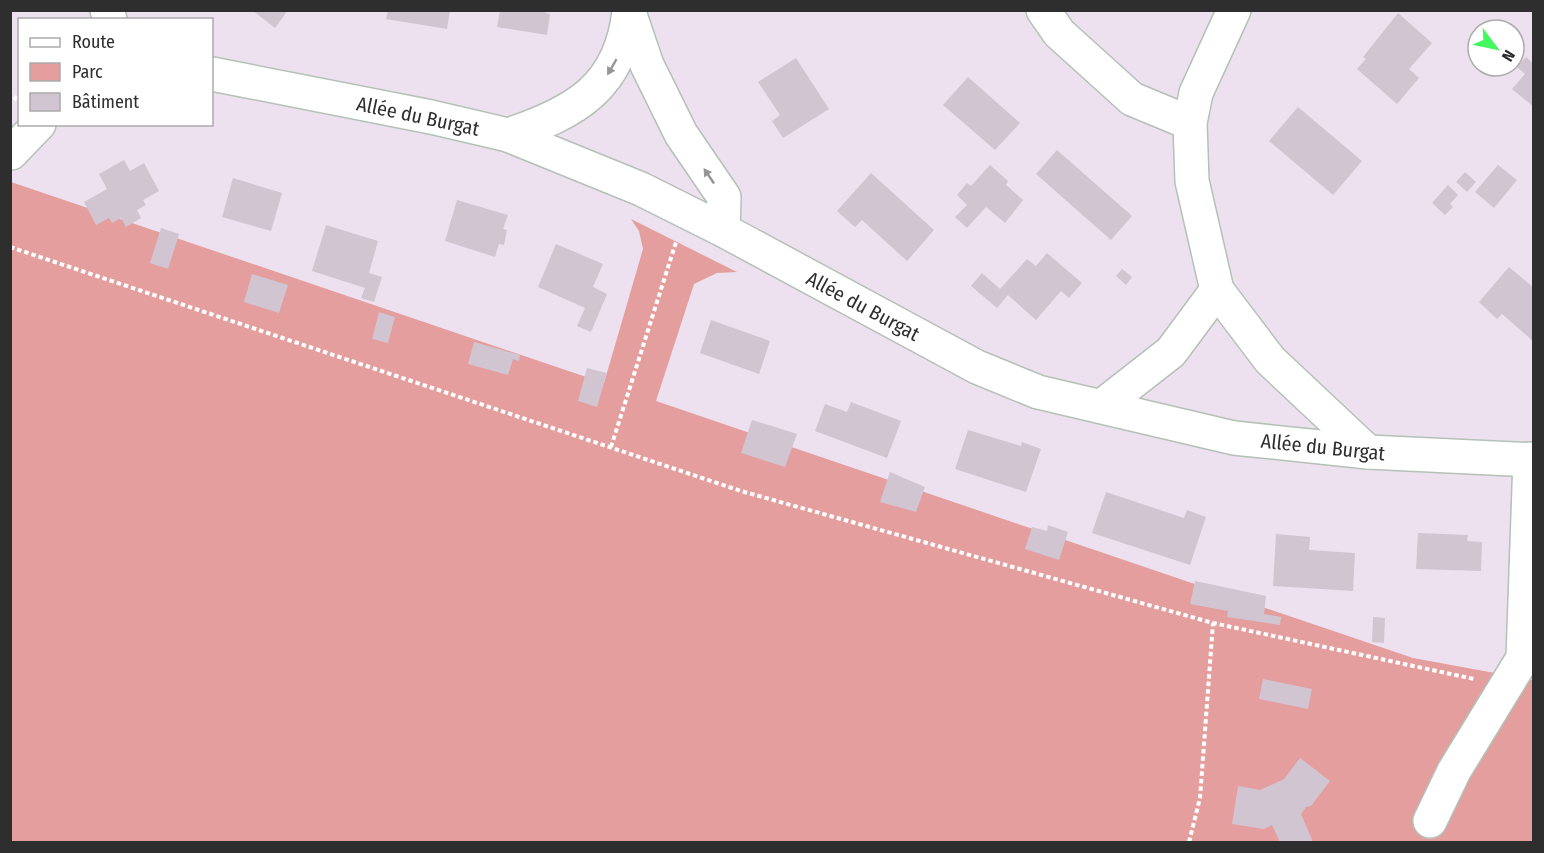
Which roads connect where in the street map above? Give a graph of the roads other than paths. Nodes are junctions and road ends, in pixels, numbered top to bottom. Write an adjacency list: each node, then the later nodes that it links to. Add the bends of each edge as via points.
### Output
1 (1043, 10): 5 (street, via 1059,33 1132,99)
2 (1234, 10): 5 (street, via 1196,93)
3 (629, 11): 7 (street, one-way to 7, via 623,47 609,74 564,114); 9 (street, one-way to 3, via 724,197 681,134 647,65)
4 (213, 74): 7 (street, Allée du Burgat)
5 (1190, 123): 10 (street, via 1192,181)
6 (37, 126): 8 (street)
7 (508, 135): 9 (street, Allée du Burgat, via 641,189)
8 (11, 153)
9 (723, 230): 11 (street, Allée du Burgat, via 977,367 1038,392)
10 (1217, 290): 11 (street, via 1171,352); 12 (street, via 1270,360)
11 (1102, 406): 12 (street, Allée du Burgat, via 1234,438)
12 (1368, 452): 13 (street, Allée du Burgat)
13 (1532, 460): 14 (street, via 1523,658 1454,771)
14 (1430, 821)

